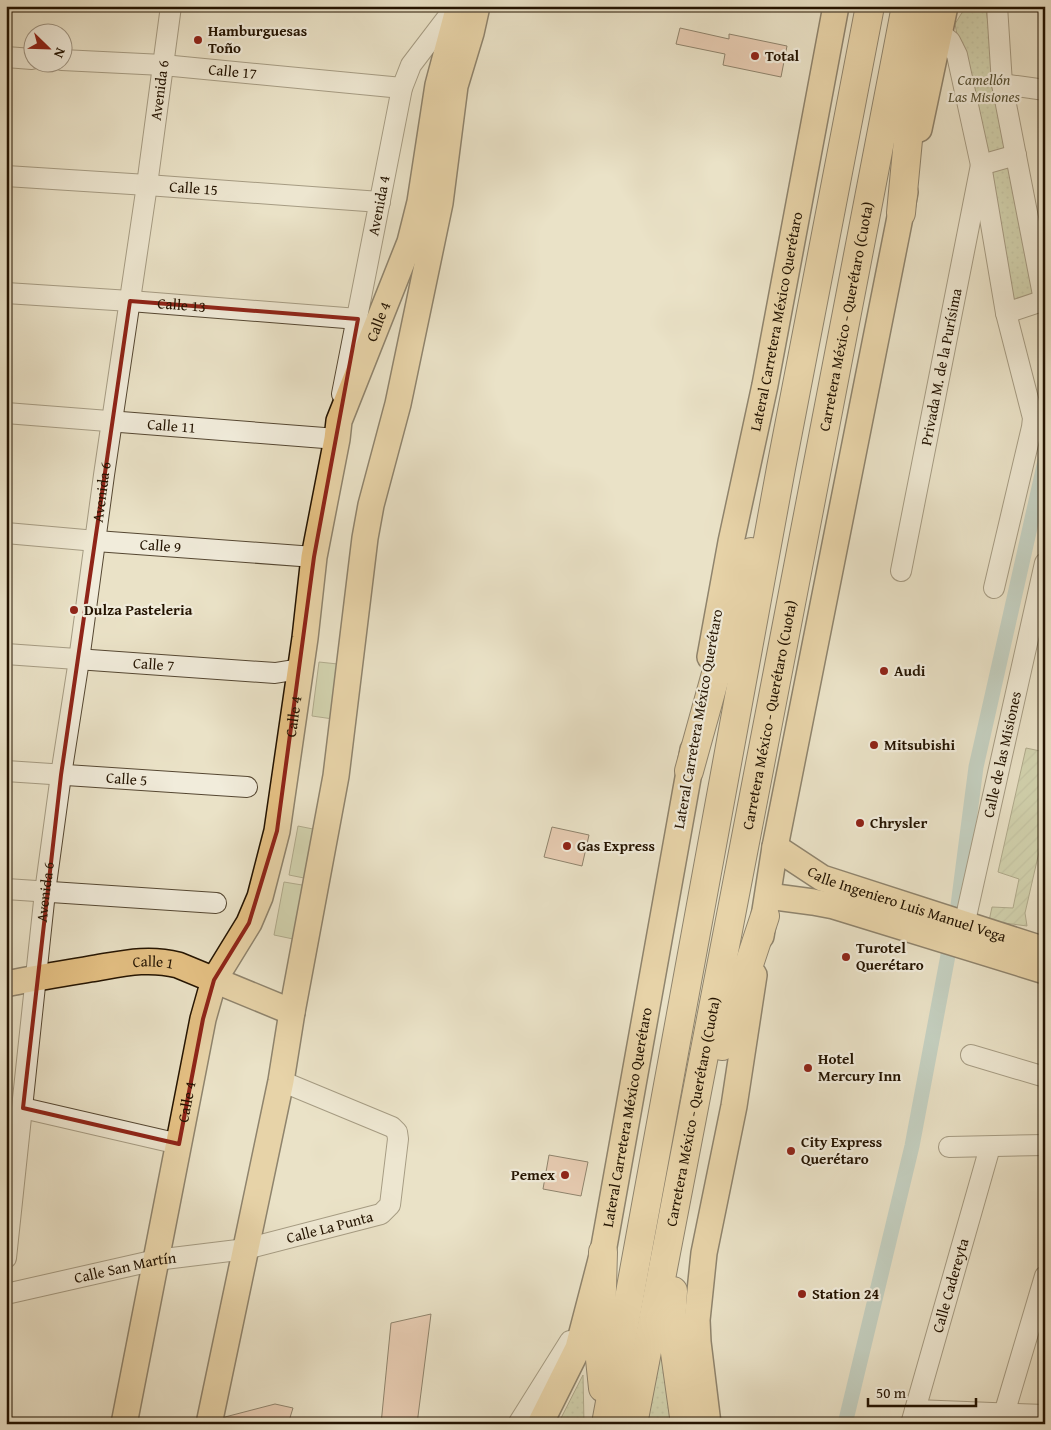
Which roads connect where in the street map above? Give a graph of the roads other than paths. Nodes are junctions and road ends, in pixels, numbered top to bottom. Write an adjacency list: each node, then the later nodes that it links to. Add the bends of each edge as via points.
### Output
1 (171, 6): 12 (street, Avenida 6)
2 (458, 6): 14 (street, Avenida 4, via 410,65); 29 (main road, Calle 4, via 438,86 420,202 410,242)
3 (477, 6): 55 (main road, via 454,86 440,204 398,404 365,538 336,776)
4 (836, 6): 41 (main road, Lateral Carretera México Querétaro, via 774,386 731,542)
5 (870, 6): 30 (highway, Carretera México - Querétaro (Cuota))
6 (906, 6): 64 (highway, Carretera México - Querétaro (Cuota))
7 (997, 6): 13 (street)
8 (941, 14): 17 (street, via 957,55); 21 (highway, via 914,77)
9 (6, 57): 10 (street)
10 (22, 58)
11 (72, 61): 12 (street, Calle 17)
12 (163, 66): 14 (street, Calle 17); 19 (street, Avenida 6)
13 (1002, 84): 15 (street); 16 (street)
14 (402, 88): 20 (street, Avenida 4)
15 (1045, 90)
16 (1016, 155): 17 (street); 23 (street)
17 (981, 165): 25 (street); 35 (street, Privada M. de la Purísima)
18 (6, 176): 19 (street, Calle 15)
19 (147, 185): 20 (street, Calle 15); 24 (street, Avenida 6)
20 (380, 202): 26 (street, Avenida 4)
21 (901, 213): 44 (main road, via 856,400)
22 (6, 294): 24 (street, Calle 13)
23 (1044, 300): 25 (street)
24 (130, 301): 26 (street, Calle 13); 28 (street, Avenida 6)
25 (1006, 313): 36 (street, via 1031,408 1032,427)
26 (358, 319): 29 (street, Avenida 4, via 344,381)
27 (6, 413): 28 (street, Calle 11)
28 (112, 422): 29 (street, Calle 11); 32 (street, Avenida 6)
29 (338, 430): 33 (main road, Calle 4)
30 (781, 468): 41 (highway, via 742,580); 80 (highway, Carretera México - Querétaro (Cuota))
31 (6, 533): 32 (street, Calle 9)
32 (96, 542): 33 (street, Calle 9); 38 (street, Avenida 6)
33 (314, 557): 39 (main road, Calle 4)
34 (1045, 563): 49 (street, Calle de las Misiones)
35 (901, 571)
36 (994, 588)
37 (6, 654): 38 (street, Calle 7)
38 (79, 660): 39 (street, Calle 7, via 275,673); 42 (street, Avenida 6)
39 (300, 669): 53 (main road, Calle 4, via 277,831 267,873 249,923)
40 (6, 771): 42 (street, Calle 5)
41 (689, 771): 67 (main road, Lateral Carretera México Querétaro)
42 (61, 775): 43 (street, Calle 5); 46 (street, Avenida 6)
43 (247, 787)
44 (776, 847): 48 (main road); 49 (main road, Calle Ingeniero Luis Manuel Vega, via 822,878)
45 (6, 889): 46 (street)
46 (45, 892): 47 (street); 52 (street, Avenida 6)
47 (216, 903)
48 (766, 906): 49 (main road, Calle Ingeniero Luis Manuel Vega, via 813,902); 64 (highway); 83 (main road, via 734,1106 704,1252 697,1320)
49 (962, 936): 50 (main road, Calle Ingeniero Luis Manuel Vega); 51 (main road, Calle Ingeniero Luis Manuel Vega)
50 (1045, 950)
51 (1045, 971)
52 (36, 978): 53 (main road, Calle 1, via 161,960); 54 (main road, Calle 1); 59 (street, Avenida 6)
53 (214, 980): 55 (main road, Calle 1); 60 (main road, Calle 4, via 202,1019)
54 (6, 984)
55 (292, 1012): 58 (main road)
56 (971, 1056): 57 (street)
57 (1045, 1077)
58 (281, 1081): 66 (main road); 66 (street, Calle La Punta, via 392,1127 397,1132 390,1205 382,1214)
59 (23, 1108): 60 (street); 68 (street, Avenida 6)
60 (179, 1144): 69 (main road, Calle 4)
61 (1045, 1145): 63 (street)
62 (949, 1147): 63 (street)
63 (990, 1147): 74 (street, Calle Cadereyta)
64 (686, 1154): 65 (highway, Carretera México - Querétaro (Cuota))
65 (676, 1205): 81 (highway, Carretera México - Querétaro (Cuota)); 82 (highway, via 671,1324)
66 (246, 1248): 69 (street, Calle San Martín); 77 (main road)
67 (603, 1252): 72 (main road, Lateral Carretera México Querétaro); 80 (highway, via 600,1359)
68 (6, 1258)
69 (156, 1260): 71 (street, Calle San Martín); 76 (main road, Calle 4)
70 (1045, 1276): 75 (street)
71 (6, 1294)
72 (588, 1314): 78 (street); 79 (main road, Lateral Carretera México Querétaro, via 578,1348)
73 (1045, 1415): 75 (street)
74 (913, 1417): 75 (street)
75 (1003, 1419)
76 (124, 1424)
77 (209, 1424)
78 (518, 1424)
79 (540, 1424)
80 (606, 1424)
81 (633, 1424)
82 (685, 1424)
83 (708, 1424)

